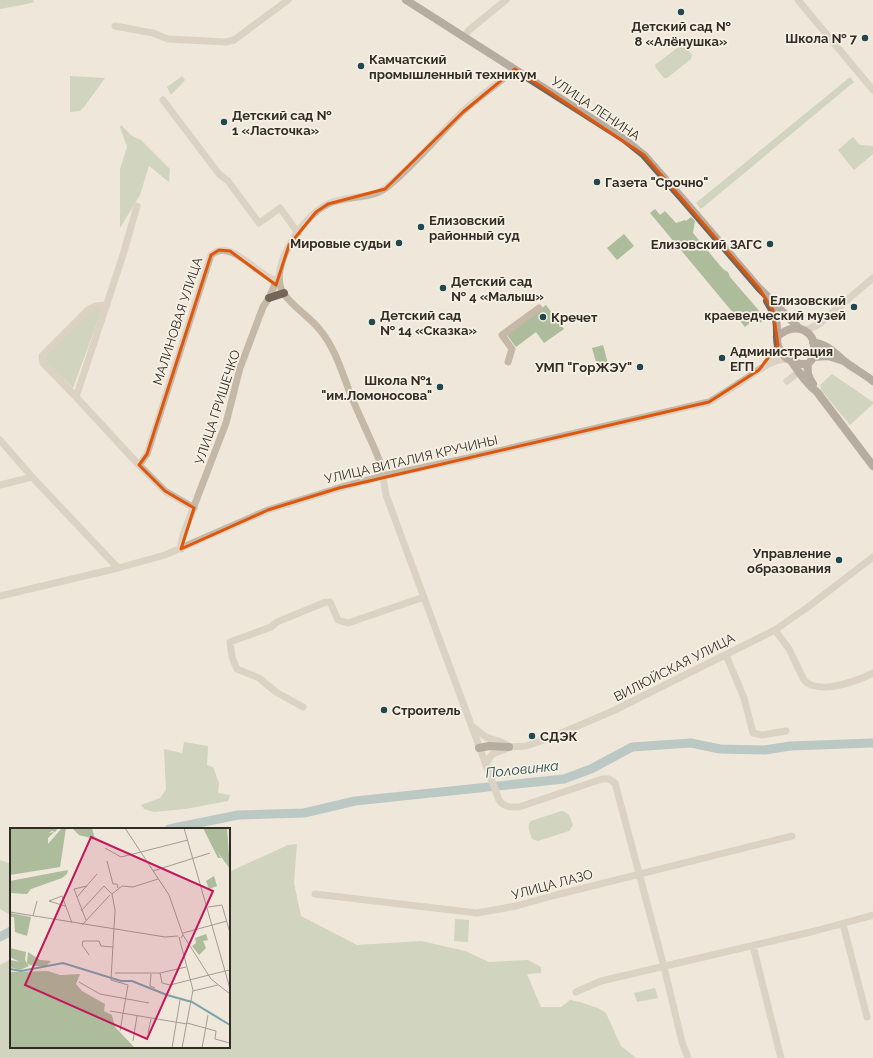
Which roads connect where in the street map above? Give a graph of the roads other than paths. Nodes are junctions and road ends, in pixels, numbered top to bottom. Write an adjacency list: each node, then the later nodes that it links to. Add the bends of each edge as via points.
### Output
1 (288, 0): 5 (street, via 234,40 226,42 168,39)
2 (406, 0): 6 (main road, УЛИЦА ЛЕНИНА)
3 (506, 0): 6 (street)
4 (798, 0): 8 (street)
5 (115, 26)
6 (464, 36): 7 (main road, УЛИЦА ЛЕНИНА)
7 (516, 69): 11 (street, УЛИЦА ГРИШЕЧКО, via 463,112 385,189 371,195 328,204 312,216); 15 (main road, УЛИЦА ЛЕНИНА, via 624,139 644,155)
8 (873, 90)
9 (163, 100): 11 (street, via 259,223 280,208)
10 (137, 206): 18 (street)
11 (298, 233): 12 (street, УЛИЦА ГРИШЕЧКО, via 282,259)
12 (279, 273): 14 (street, УЛИЦА ГРИШЕЧКО); 16 (street, via 279,282)
13 (873, 278): 20 (street)
14 (276, 282): 17 (street, УЛИЦА ГРИШЕЧКО); 36 (street, МАЛИНОВАЯ УЛИЦА, via 230,251 219,250 211,255 147,454)
15 (759, 288): 21 (main road, УЛИЦА ЛЕНИНА); 23 (main road, УЛИЦА ЛЕНИНА, via 773,310 777,322)
16 (284, 293): 17 (main road); 38 (street, via 320,330 332,349 380,462)
17 (269, 298): 41 (street, УЛИЦА ГРИШЕЧКО, via 263,307 240,368 227,419)
18 (107, 305): 34 (street); 34 (street, via 95,306 88,310 42,356 43,363)
19 (539, 308): 27 (street, via 502,335 512,350)
20 (819, 324): 21 (street); 22 (street)
21 (802, 329): 22 (main road); 23 (main road, via 786,330)
22 (812, 339): 24 (main road); 26 (main road, via 825,345)
23 (778, 341): 25 (main road); 29 (street, УЛИЦА ВИТАЛИЯ КРУЧИНЫ, via 773,356)
24 (814, 357): 26 (main road, via 828,356); 28 (main road)
25 (790, 360): 28 (main road); 29 (street, УЛИЦА ВИТАЛИЯ КРУЧИНЫ, via 776,360); 30 (main road)
26 (844, 361): 32 (main road)
27 (508, 362)
28 (808, 364): 33 (main road, via 807,372)
29 (759, 370): 38 (street, УЛИЦА ВИТАЛИЯ КРУЧИНЫ, via 709,402)
30 (799, 372): 31 (street); 33 (main road)
31 (787, 380)
32 (873, 381)
33 (817, 392): 37 (main road)
34 (76, 397): 36 (street)
35 (0, 440): 39 (street)
36 (139, 465): 41 (street, via 165,491)
37 (873, 466)
38 (383, 476): 42 (street, УЛИЦА ВИТАЛИЯ КРУЧИНЫ, via 283,505); 46 (street, via 386,495)
39 (32, 477): 40 (street); 44 (street)
40 (0, 485)
41 (194, 508): 42 (street, УЛИЦА ГРИШЕЧКО)
42 (181, 549): 44 (street, УЛИЦА ВИТАЛИЯ КРУЧИНЫ)
43 (873, 557): 47 (street, ВИЛЮЙСКАЯ УЛИЦА)
44 (118, 568): 45 (street, УЛИЦА ВИТАЛИЯ КРУЧИНЫ)
45 (0, 596)
46 (425, 599): 50 (street, via 348,623 338,620 330,602 326,602 230,642 237,669 259,678 276,692); 51 (street)
47 (775, 630): 48 (street, ВИЛЮЙСКАЯ УЛИЦА); 49 (street, via 789,649 804,680 813,686 837,685)
48 (726, 655): 52 (street, via 744,698 753,733 762,735); 53 (street, ВИЛЮЙСКАЯ УЛИЦА, via 615,710 550,738 526,746)
49 (873, 673)
50 (303, 707)
51 (471, 725): 53 (street, via 484,736 504,742); 54 (street)
52 (786, 731)
53 (509, 747): 54 (main road); 55 (street, via 495,751 489,757)
54 (479, 748): 55 (street)
55 (487, 767): 57 (street, via 499,800 508,807 518,807 589,782 605,778 612,780)
56 (792, 836): 57 (street, УЛИЦА ЛАЗО)
57 (639, 874): 58 (street, УЛИЦА ЛАЗО, via 516,906 477,913); 62 (street)
58 (315, 894)
59 (873, 915): 60 (street)
60 (843, 924): 61 (street); 64 (street)
61 (753, 946): 62 (street); 66 (street)
62 (664, 967): 63 (street, via 601,981); 65 (street)
63 (576, 992)
64 (867, 1017)
65 (688, 1058)
66 (781, 1058)

